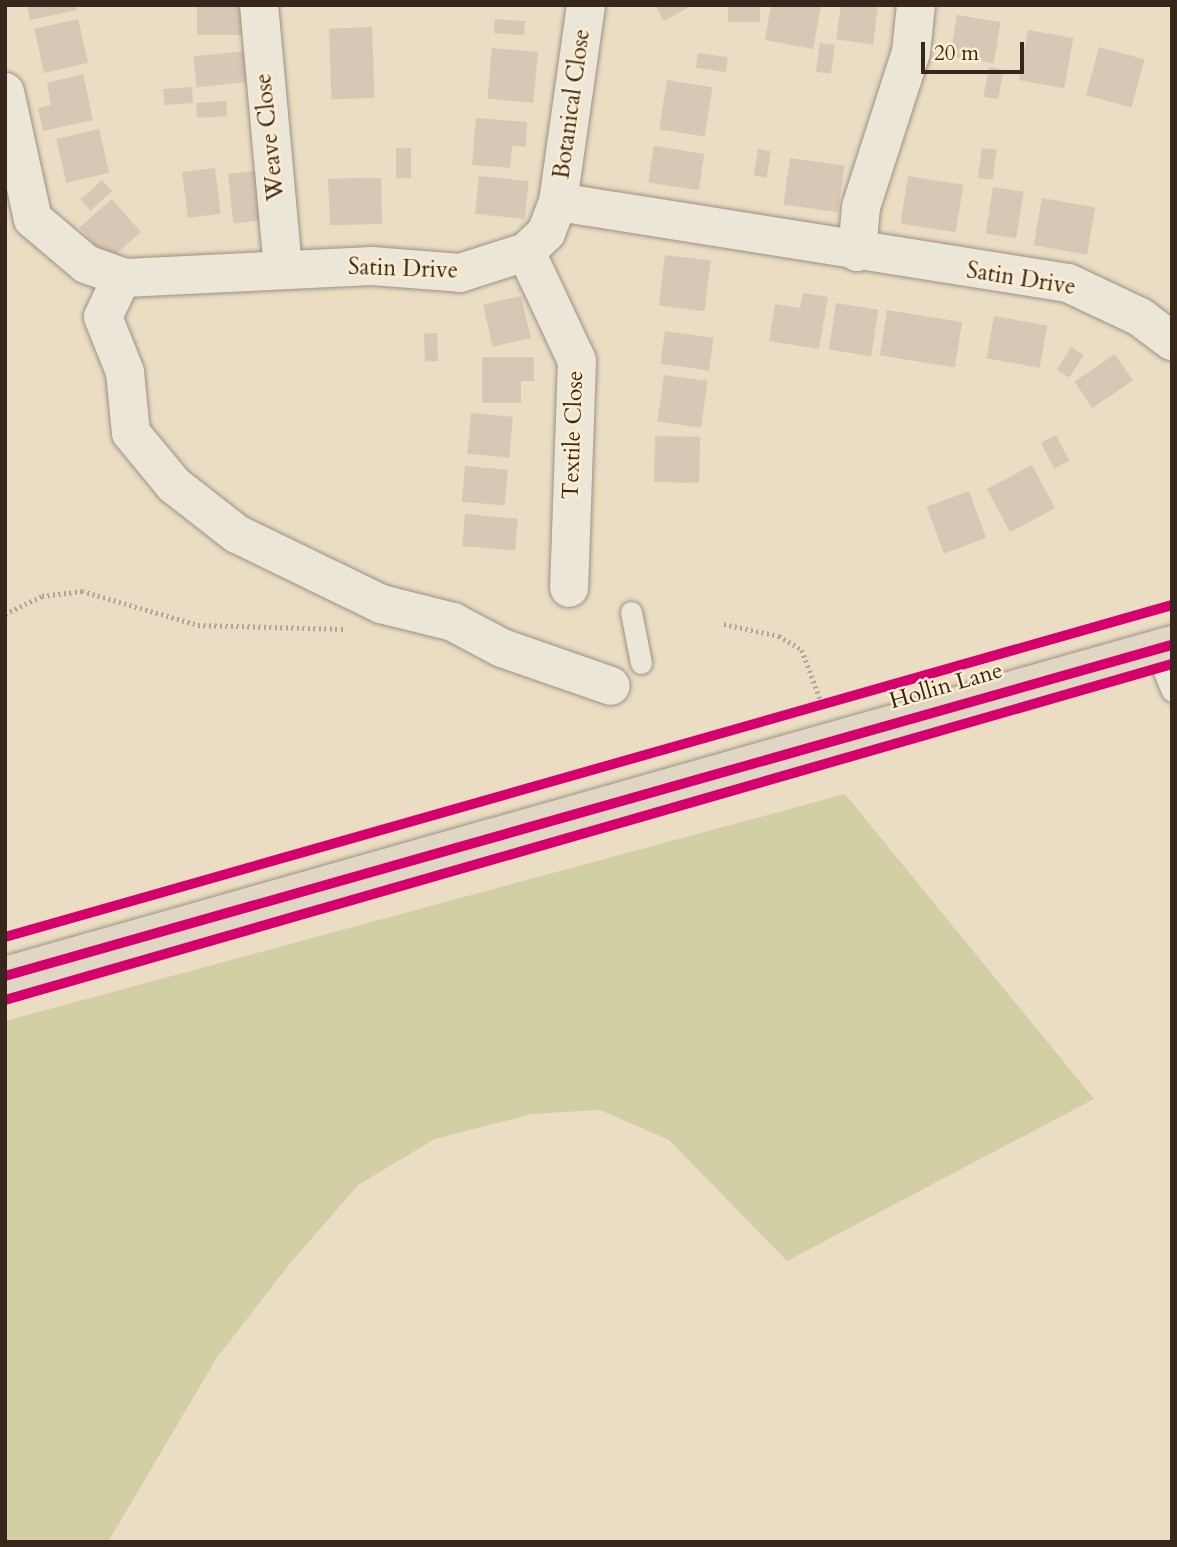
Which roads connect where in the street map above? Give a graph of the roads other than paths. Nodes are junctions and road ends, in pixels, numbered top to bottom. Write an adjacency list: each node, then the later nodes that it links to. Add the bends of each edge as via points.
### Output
1 (260, 5): 8 (street, Weave Close)
2 (586, 5): 5 (street, Botanical Close)
3 (916, 5): 7 (street, via 911,52 862,207)
4 (5, 92): 9 (street, Satin Drive, via 33,219 86,264)
5 (558, 202): 6 (street, via 546,233); 7 (street, Satin Drive)
6 (526, 252): 8 (street, Satin Drive, via 460,273); 11 (street, Textile Close, via 577,361)
7 (857, 252): 10 (street, Satin Drive, via 1068,283 1099,294)
8 (283, 268): 9 (street, Satin Drive)
9 (122, 277): 15 (street, via 103,317 125,372 131,433 174,485 237,534 370,617 453,622 502,648)
10 (1172, 340)
11 (569, 588)
12 (631, 612): 14 (lane)
13 (1163, 647): 16 (lane); 17 (main road, Hollin Lane)
14 (641, 663)
15 (611, 686)
16 (1172, 691)
17 (5, 975)

